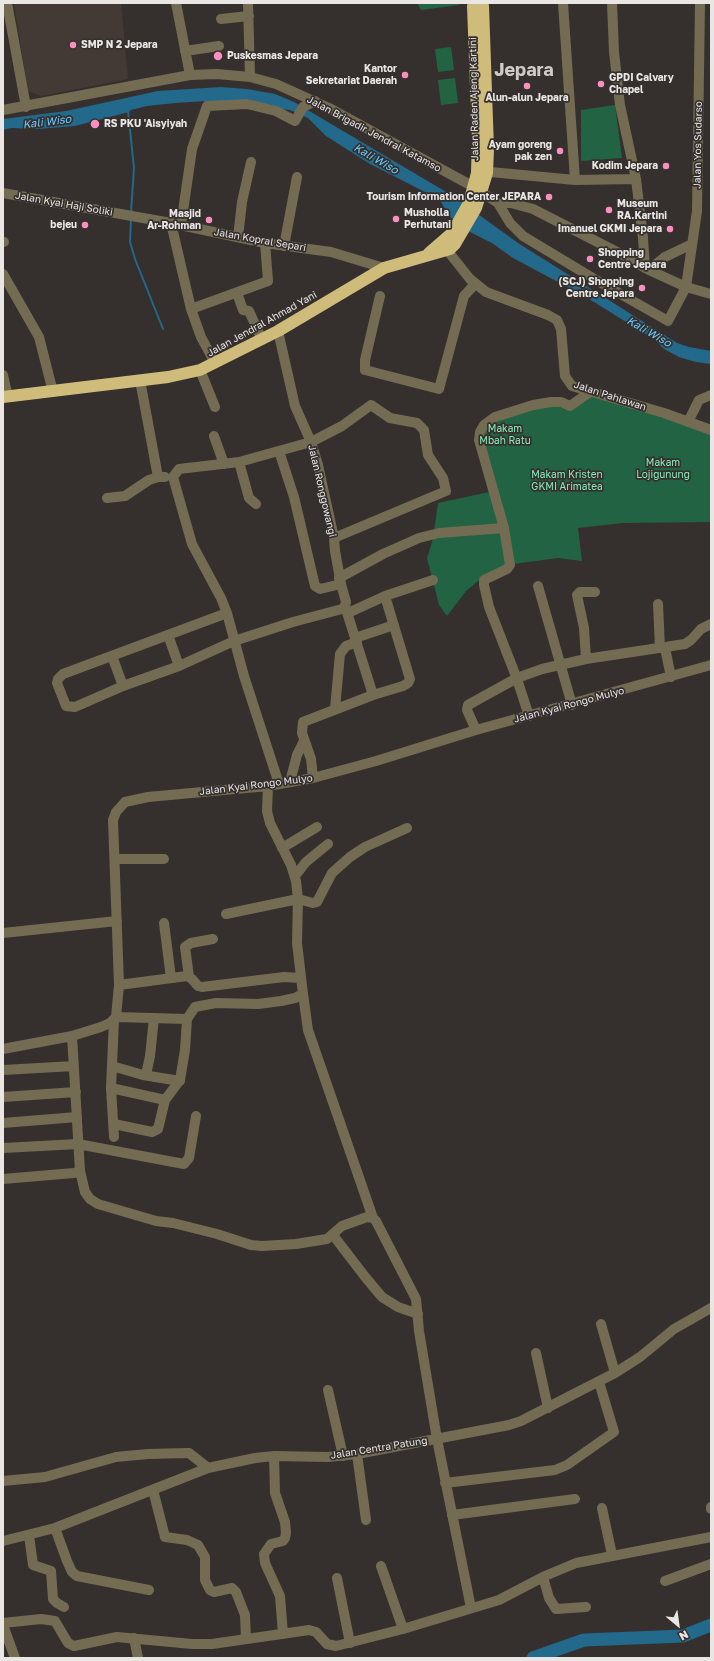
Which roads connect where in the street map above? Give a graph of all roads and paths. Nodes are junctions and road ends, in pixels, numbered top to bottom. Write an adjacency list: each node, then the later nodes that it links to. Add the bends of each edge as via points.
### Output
1 (7, 3): 8 (street)
2 (176, 3): 12 (street)
3 (248, 3): 9 (street)
4 (563, 3): 22 (street)
5 (612, 3): 21 (street, via 620,105)
6 (700, 3): 30 (street, Jalan Yos Sudarso, via 697,211)
7 (478, 4): 19 (highway, Jalan Raden Ajeng Kartini)
8 (6, 14): 16 (street)
9 (249, 16): 10 (street); 14 (street)
10 (221, 19)
11 (219, 46): 12 (street)
12 (185, 51): 13 (street)
13 (190, 75): 14 (street, Jalan Brigadir Jendral Katamso, via 217,74); 16 (street, Jalan Brigadir Jendral Katamso)
14 (250, 78): 15 (street, Jalan Brigadir Jendral Katamso, via 276,84)
15 (315, 101): 23 (street, Jalan Brigadir Jendral Katamso); 27 (street, via 303,107 297,119 293,120 276,111 247,104 207,106 192,149)
16 (26, 107): 17 (street, Jalan Brigadir Jendral Katamso)
17 (3, 110)
18 (251, 162): 28 (street, via 242,202)
19 (482, 172): 22 (street); 23 (highway, Jalan Raden Ajeng Kartini)
20 (297, 177): 31 (street)
21 (636, 179): 22 (street); 34 (street)
22 (575, 180)
23 (478, 190): 25 (street, Jalan Brigadir Jendral Katamso); 32 (highway, Jalan Jendral Ahmad Yani, via 473,205)
24 (3, 193): 26 (street, Jalan Kyai Haji Soliki)
25 (498, 203): 34 (street, via 517,204 533,209); 37 (street, via 510,223 523,236 668,320)
26 (135, 217): 27 (street, Jalan Kopral Separi)
27 (176, 224): 28 (street, Jalan Kopral Separi); 41 (street)
28 (238, 237): 29 (street, Jalan Kopral Separi)
29 (265, 243): 31 (street, Jalan Kopral Separi); 38 (street, via 268,281)
30 (692, 244): 34 (street); 37 (street, Jalan Yos Sudarso)
31 (284, 246): 33 (street, Jalan Kopral Separi, via 331,252)
32 (445, 247): 33 (highway, Jalan Jendral Ahmad Yani); 36 (street, Jalan Pahlawan)
33 (384, 268): 42 (highway, Jalan Jendral Ahmad Yani)
34 (647, 269): 37 (street)
35 (3, 274): 48 (street, via 39,337)
36 (475, 284): 40 (street, via 464,296 439,389 365,370); 49 (street, Jalan Pahlawan, via 486,292 557,320 561,330 564,376 572,386)
37 (686, 287): 39 (street)
38 (237, 293): 41 (street); 43 (street, via 243,310 249,312)
39 (711, 294)
40 (380, 296)
41 (191, 309): 44 (street)
42 (278, 331): 43 (highway, Jalan Jendral Ahmad Yani); 56 (street, Jalan Ronggowangi, via 295,406)
43 (262, 340): 44 (highway, Jalan Jendral Ahmad Yani)
44 (215, 363): 45 (highway, Jalan Jendral Ahmad Yani)
45 (200, 370): 47 (highway, Jalan Jendral Ahmad Yani); 52 (street)
46 (3, 376): 51 (street)
47 (140, 380): 48 (highway, Jalan Jendral Ahmad Yani); 60 (street)
48 (53, 392): 51 (highway, Jalan Jendral Ahmad Yani)
49 (590, 392): 53 (street, Jalan Pahlawan); 64 (street, via 570,406 561,402 533,405 495,417 484,425 479,440)
50 (711, 395): 53 (street, via 699,400)
51 (5, 397)
52 (215, 407)
53 (688, 422): 54 (street, Jalan Pahlawan)
54 (711, 430)
55 (214, 436): 59 (street)
56 (311, 442): 57 (street); 65 (street, Jalan Ronggowangi); 65 (street, via 342,426 372,405 390,418 417,423 422,427 428,455 444,478 444,493)
57 (279, 452): 58 (street); 67 (street, via 294,497 315,586 320,589)
58 (239, 462): 59 (street); 63 (street, via 249,498)
59 (224, 464): 61 (street, via 178,469)
60 (158, 477): 61 (street); 62 (street, via 125,496)
61 (173, 477): 73 (street, via 192,544)
62 (108, 498)
63 (256, 504)
64 (504, 528): 67 (street, via 439,533 419,538 383,554); 86 (street, via 509,567 484,580 484,585 489,607)
65 (334, 538): 67 (street, Jalan Ronggowangi)
66 (433, 580): 70 (street)
67 (340, 581): 72 (street, Jalan Ronggowangi)
68 (538, 586): 82 (street)
69 (596, 592): 81 (street, via 580,592 577,595 584,628)
70 (385, 596): 72 (street); 75 (street)
71 (658, 604): 79 (street)
72 (347, 610): 77 (street, Jalan Ronggowangi); 78 (street, via 293,622)
73 (227, 613): 76 (street); 78 (street)
74 (711, 624): 79 (street, via 701,628 691,640)
75 (394, 625): 77 (street); 88 (street, via 409,673 409,682)
76 (168, 635): 80 (street); 84 (street)
77 (356, 640): 88 (street, Jalan Ronggowangi); 90 (street, via 346,646 340,654)
78 (234, 641): 84 (street); 96 (street)
79 (663, 648): 81 (street); 85 (street)
80 (112, 656): 87 (street); 87 (street, via 60,676 57,683 60,694 66,706 72,708)
81 (586, 659): 82 (street)
82 (562, 664): 86 (street); 89 (street)
83 (711, 665): 85 (street, Jalan Kyai Rongo Mulyo)
84 (179, 666): 87 (street)
85 (671, 677): 89 (street, Jalan Kyai Rongo Mulyo)
86 (517, 678): 91 (street); 92 (street, via 468,705 467,710)
87 (123, 686)
88 (373, 695): 90 (street)
89 (572, 705): 91 (street, Jalan Kyai Rongo Mulyo)
90 (335, 709): 93 (street, via 303,722)
91 (529, 716): 92 (street, Jalan Kyai Rongo Mulyo)
92 (476, 730): 94 (street, Jalan Kyai Rongo Mulyo)
93 (304, 741): 94 (street, via 311,759); 95 (street, via 296,755)
94 (314, 778): 95 (street, Jalan Kyai Rongo Mulyo)
95 (290, 782): 96 (street, Jalan Kyai Rongo Mulyo)
96 (278, 784): 97 (street, Jalan Kyai Rongo Mulyo)
97 (268, 786): 101 (street, via 268,817); 102 (street, Jalan Kyai Rongo Mulyo, via 148,797 125,802 113,820)
98 (317, 827): 101 (street)
99 (407, 828): 105 (street, via 365,847 350,857 332,873 317,902)
100 (328, 844): 104 (street, via 306,862)
101 (282, 848): 104 (street)
102 (114, 859): 103 (street); 107 (street, Jalan Kyai Rongo Mulyo)
103 (164, 859)
104 (295, 876): 105 (street)
105 (298, 899): 106 (street); 113 (street, via 297,943)
106 (226, 914)
107 (117, 921): 109 (street); 114 (street, Jalan Kyai Rongo Mulyo)
108 (164, 923): 112 (street)
109 (3, 933)
110 (213, 938): 111 (street, via 185,947)
111 (189, 977): 112 (street); 113 (street, via 202,987 284,977)
112 (171, 978): 114 (street)
113 (301, 978): 115 (street)
114 (119, 985): 116 (street, Jalan Kyai Rongo Mulyo)
115 (303, 994): 118 (street, via 273,1002 200,1005 195,1007); 139 (street, via 308,1030)
116 (115, 1018): 117 (street); 119 (street, via 101,1027); 122 (street, Jalan Kyai Rongo Mulyo)
117 (154, 1018): 118 (street); 124 (street)
118 (187, 1018): 125 (street)
119 (72, 1036): 120 (street); 121 (street)
120 (3, 1049)
121 (74, 1066): 123 (street); 127 (street)
122 (112, 1066): 124 (street); 126 (street, Jalan Kyai Rongo Mulyo)
123 (3, 1070)
124 (146, 1075): 125 (street)
125 (180, 1081): 129 (street)
126 (111, 1088): 129 (street); 133 (street, Jalan Kyai Rongo Mulyo)
127 (76, 1092): 128 (street); 131 (street)
128 (3, 1097)
129 (165, 1100): 133 (street, via 155,1132)
130 (196, 1116): 135 (street, via 189,1158 184,1164)
131 (77, 1117): 132 (street); 135 (street)
132 (3, 1123)
133 (114, 1124): 134 (street, Jalan Kyai Rongo Mulyo)
134 (114, 1137)
135 (78, 1144): 136 (street); 137 (street)
136 (3, 1148)
137 (80, 1171): 138 (street); 140 (street, via 85,1192 90,1199 98,1204 156,1221 262,1246 296,1244 327,1239)
138 (3, 1179)
139 (373, 1218): 140 (street, via 367,1217 342,1226); 142 (street, via 380,1225 416,1299)
140 (333, 1235): 142 (street, via 382,1297 398,1307)
141 (711, 1308): 145 (street, Jalan Centra Patung, via 674,1329 640,1357)
142 (418, 1314): 149 (street, via 418,1332)
143 (601, 1324): 145 (street)
144 (536, 1353): 148 (street)
145 (614, 1373): 146 (street, Jalan Centra Patung)
146 (599, 1382): 148 (street, Jalan Centra Patung); 155 (street, via 614,1432 567,1465 555,1470)
147 (328, 1390): 152 (street)
148 (548, 1408): 149 (street, Jalan Centra Patung, via 509,1426)
149 (437, 1439): 150 (street, Jalan Centra Patung); 155 (street)
150 (357, 1454): 152 (street, Jalan Centra Patung); 160 (street)
151 (274, 1456): 152 (street, Jalan Centra Patung); 153 (street, Jalan Centra Patung); 177 (street, via 275,1493 286,1533 282,1541 271,1544 264,1554 265,1563 280,1596)
152 (344, 1456)
153 (208, 1468): 154 (street, via 189,1453 148,1454 116,1457 45,1477); 156 (street, Jalan Centra Patung)
154 (3, 1481)
155 (445, 1484): 159 (street)
156 (153, 1490): 161 (street, Jalan Centra Patung); 179 (street, via 164,1537 187,1540 198,1545 205,1557 205,1580 210,1590 214,1592 232,1588 236,1592 246,1615)
157 (575, 1499): 159 (street)
158 (602, 1508): 165 (street)
159 (452, 1515): 174 (street)
160 (366, 1520)
161 (55, 1528): 162 (street, Jalan Centra Patung); 171 (street, via 72,1572 77,1576)
162 (29, 1535): 164 (street, Jalan Centra Patung); 172 (street, via 33,1565 51,1571 53,1599)
163 (711, 1537): 165 (street)
164 (3, 1541)
165 (612, 1555): 168 (street, via 576,1562)
166 (711, 1564): 170 (street)
167 (381, 1566): 176 (street)
168 (543, 1577): 173 (street, via 548,1598 556,1609); 174 (street, via 499,1600)
169 (337, 1578): 180 (street)
170 (665, 1581)
171 (149, 1590)
172 (64, 1607)
173 (586, 1607)
174 (472, 1608): 176 (street)
175 (3, 1624): 178 (street, via 41,1619 55,1621 68,1643 74,1646 117,1637); 181 (street)
176 (403, 1629): 180 (street)
177 (283, 1634): 179 (street); 180 (street, via 313,1630 330,1645)
178 (134, 1638): 179 (street, via 192,1644); 182 (street)
179 (246, 1639)
180 (350, 1644)
181 (15, 1658)
182 (138, 1658)

